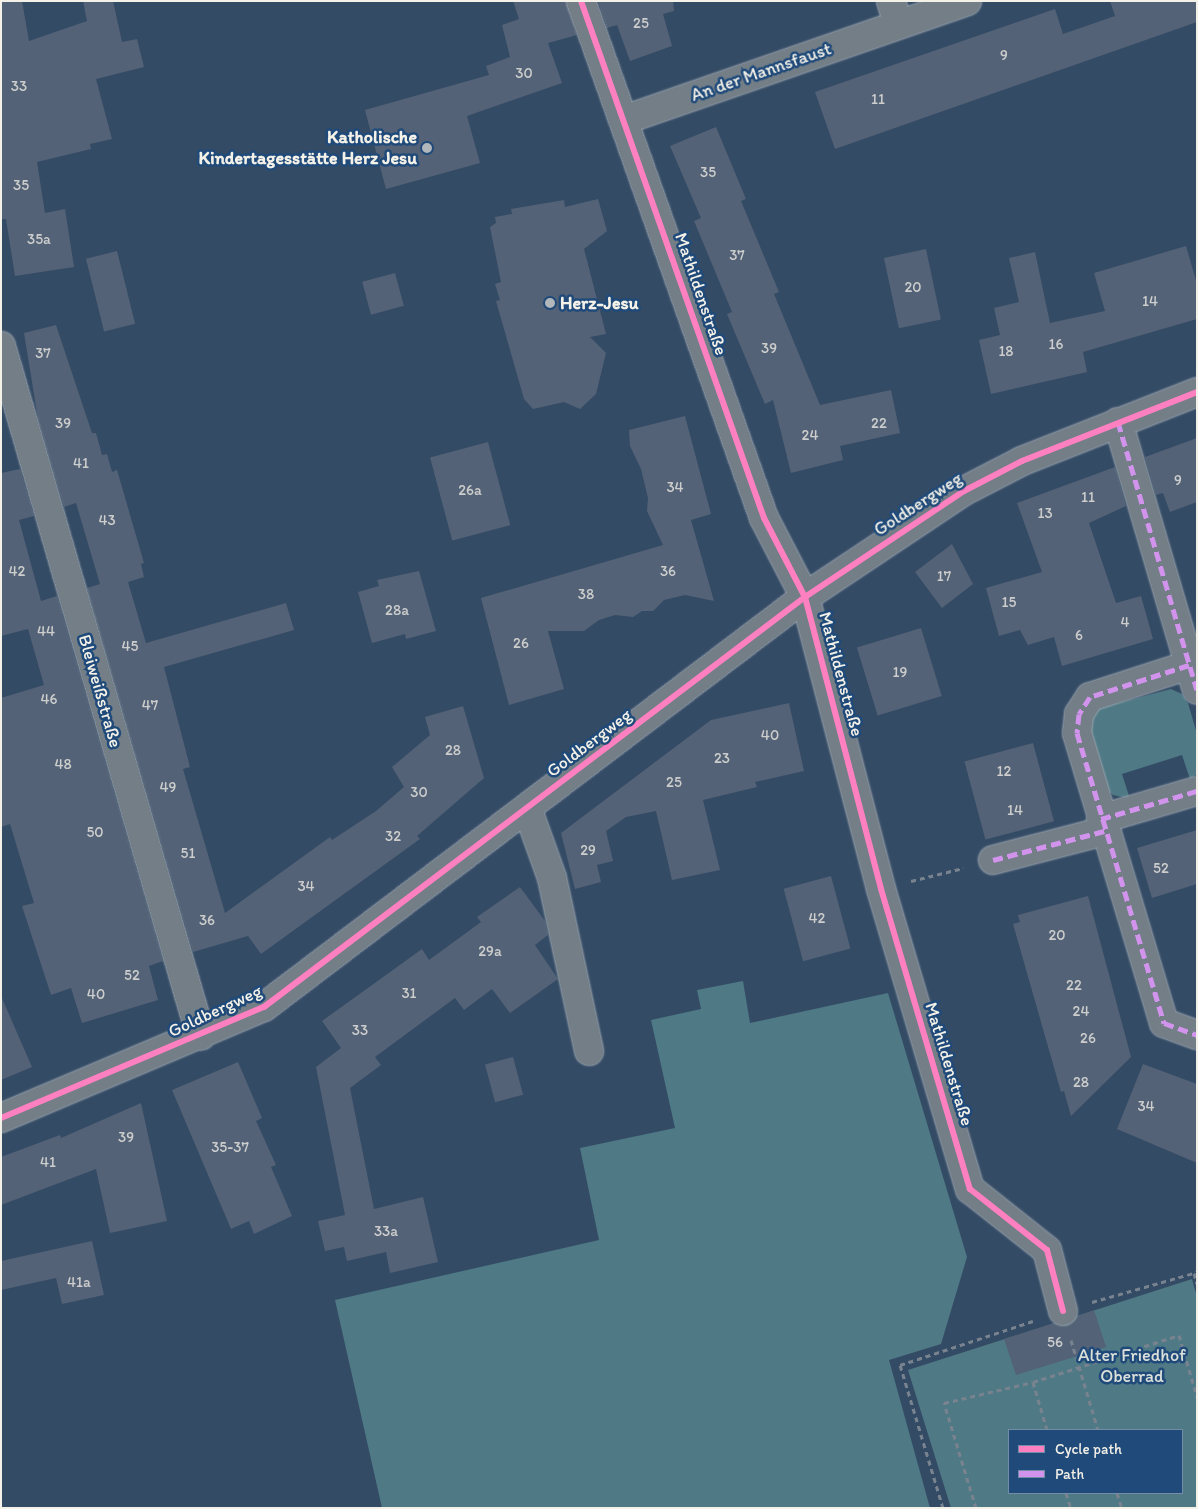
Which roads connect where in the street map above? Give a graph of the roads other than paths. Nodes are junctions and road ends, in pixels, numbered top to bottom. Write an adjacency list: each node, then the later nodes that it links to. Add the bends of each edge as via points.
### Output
1 (581, 1): 4 (street, Mathildenstraße)
2 (967, 1): 3 (street, An der Mannsfaust)
3 (895, 13): 4 (street, An der Mannsfaust)
4 (624, 120): 8 (street, Mathildenstraße, via 764,518)
5 (1, 346): 15 (street, Bleiweißstraße)
6 (1197, 392): 7 (street, Goldbergweg)
7 (1118, 422): 8 (street, Goldbergweg, via 990,476); 9 (street)
8 (806, 596): 11 (street, Goldbergweg); 18 (street, Mathildenstraße, via 882,889 970,1189 1047,1250)
9 (1193, 678): 12 (street, via 1090,697 1079,714 1077,733)
10 (1197, 791): 12 (street)
11 (527, 808): 15 (street, Goldbergweg, via 264,1007); 16 (street, via 552,878)
12 (1103, 825): 13 (street); 14 (street, via 1164,1023)
13 (992, 860)
14 (1197, 1035)
15 (201, 1036): 17 (street, Goldbergweg)
16 (589, 1051)
17 (1, 1118)
18 (1063, 1311)

